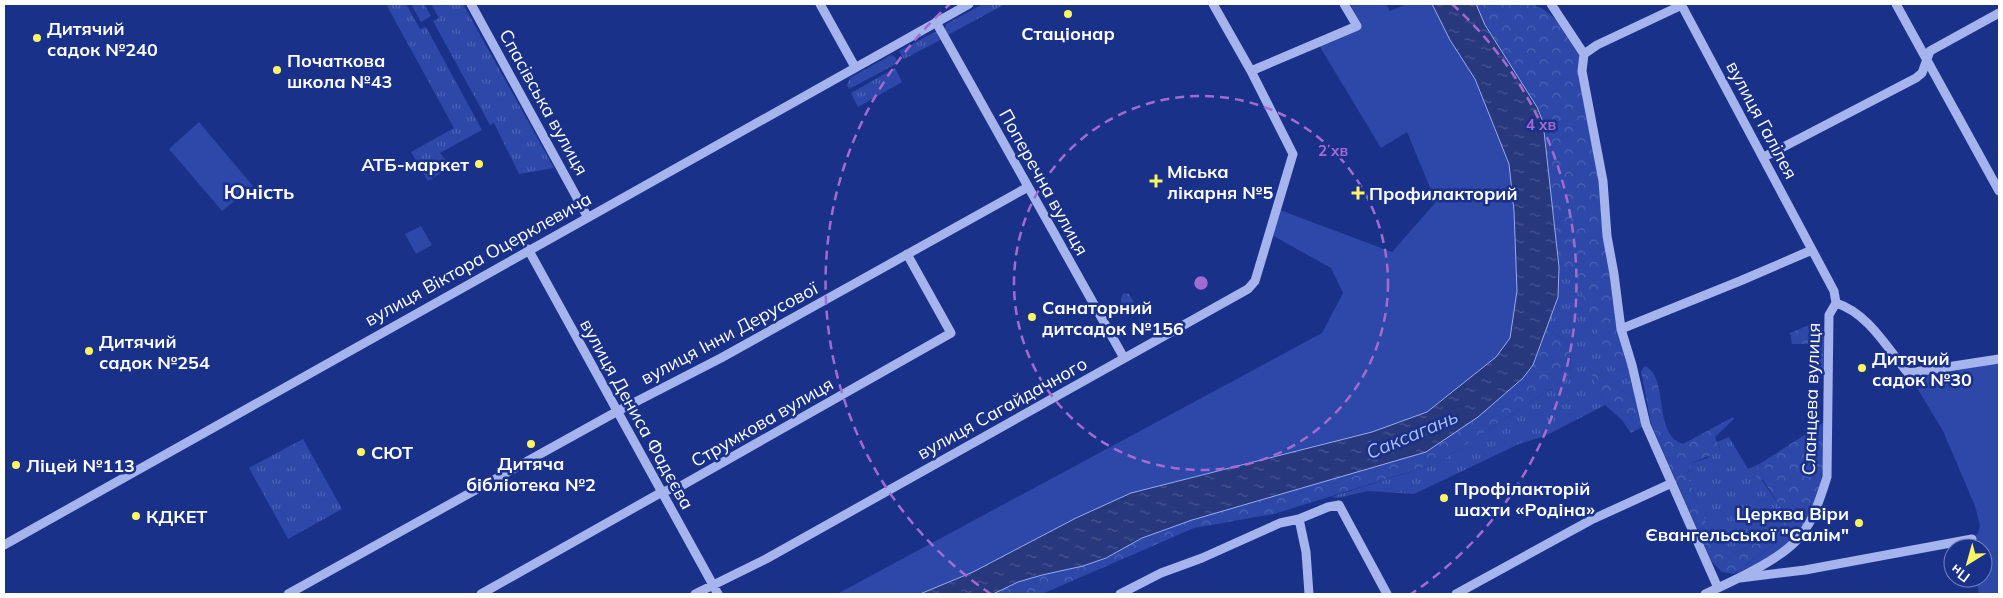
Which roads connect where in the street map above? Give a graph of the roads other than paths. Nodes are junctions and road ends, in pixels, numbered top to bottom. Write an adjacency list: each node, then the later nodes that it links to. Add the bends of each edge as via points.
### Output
1 (471, 4): 18 (street, Спасівська вулиця)
2 (820, 4): 13 (street)
3 (969, 4): 10 (street, вулиця Віктора Оцерклевича)
4 (1213, 4): 14 (street, вулиця Сагайдачного)
5 (1344, 4): 14 (street, via 1357,26)
6 (1551, 4): 11 (street)
7 (1896, 4): 12 (street)
8 (1682, 5): 11 (street, вулиця Галілея); 15 (street, вулиця Галілея)
9 (1999, 13): 12 (street, via 1930,51)
10 (936, 22): 13 (street, вулиця Віктора Оцерклевича); 16 (street, Поперечна вулиця)
11 (1584, 54): 23 (street, via 1582,71 1603,181)
12 (1926, 58): 15 (street, via 1926,66 1916,78); 17 (street)
13 (855, 67): 18 (street, вулиця Віктора Оцерклевича)
14 (1252, 71): 24 (street, вулиця Сагайдачного, via 1293,154 1255,281 1248,289)
15 (1764, 157): 20 (street, вулиця Галілея)
16 (1028, 187): 21 (street, вулиця Інни Дерусової); 24 (street, Поперечна вулиця)
17 (1999, 191)
18 (587, 216): 19 (street, вулиця Віктора Оцерклевича)
19 (528, 249): 26 (street, вулиця Дениса Фадєєва); 30 (street, вулиця Віктора Оцерклевича)
20 (1812, 250): 22 (street, вулиця Галілея, via 1834,291); 23 (street)
21 (907, 254): 26 (street, вулиця Інни Дерусової, via 721,358); 28 (street, Струмкова вулиця, via 951,333 681,486)
22 (1836, 303): 25 (street, via 1848,307 1864,320 1908,374); 32 (street, Сланцева вулиця, via 1829,315 1827,477 1820,501 1794,543)
23 (1620, 329): 27 (street, via 1646,425)
24 (1124, 358): 33 (street, вулиця Сагайдачного, via 766,559)
25 (1999, 359)
26 (616, 412): 28 (street, вулиця Дениса Фадєєва); 35 (street, вулиця Інни Дерусової)
27 (1672, 482): 34 (street); 42 (street, via 1591,520)
28 (662, 492): 33 (street, вулиця Дениса Фадєєва); 36 (street, Струмкова вулиця)
29 (1299, 519): 39 (street, via 1280,523 1161,573); 40 (street, via 1306,552); 41 (street, via 1339,505)
30 (4, 545)
31 (1943, 545): 32 (street, Сланцева вулиця, via 1795,572)
32 (1738, 578): 34 (street, Сланцева вулиця)
33 (713, 584): 37 (street, вулиця Сагайдачного); 38 (street, вулиця Дениса Фадєєва)
34 (1718, 588): 43 (street, Сланцева вулиця)
35 (288, 594)
36 (482, 594)
37 (695, 594)
38 (718, 594)
39 (1120, 594)
40 (1309, 594)
41 (1387, 594)
42 (1456, 594)
43 (1705, 594)

